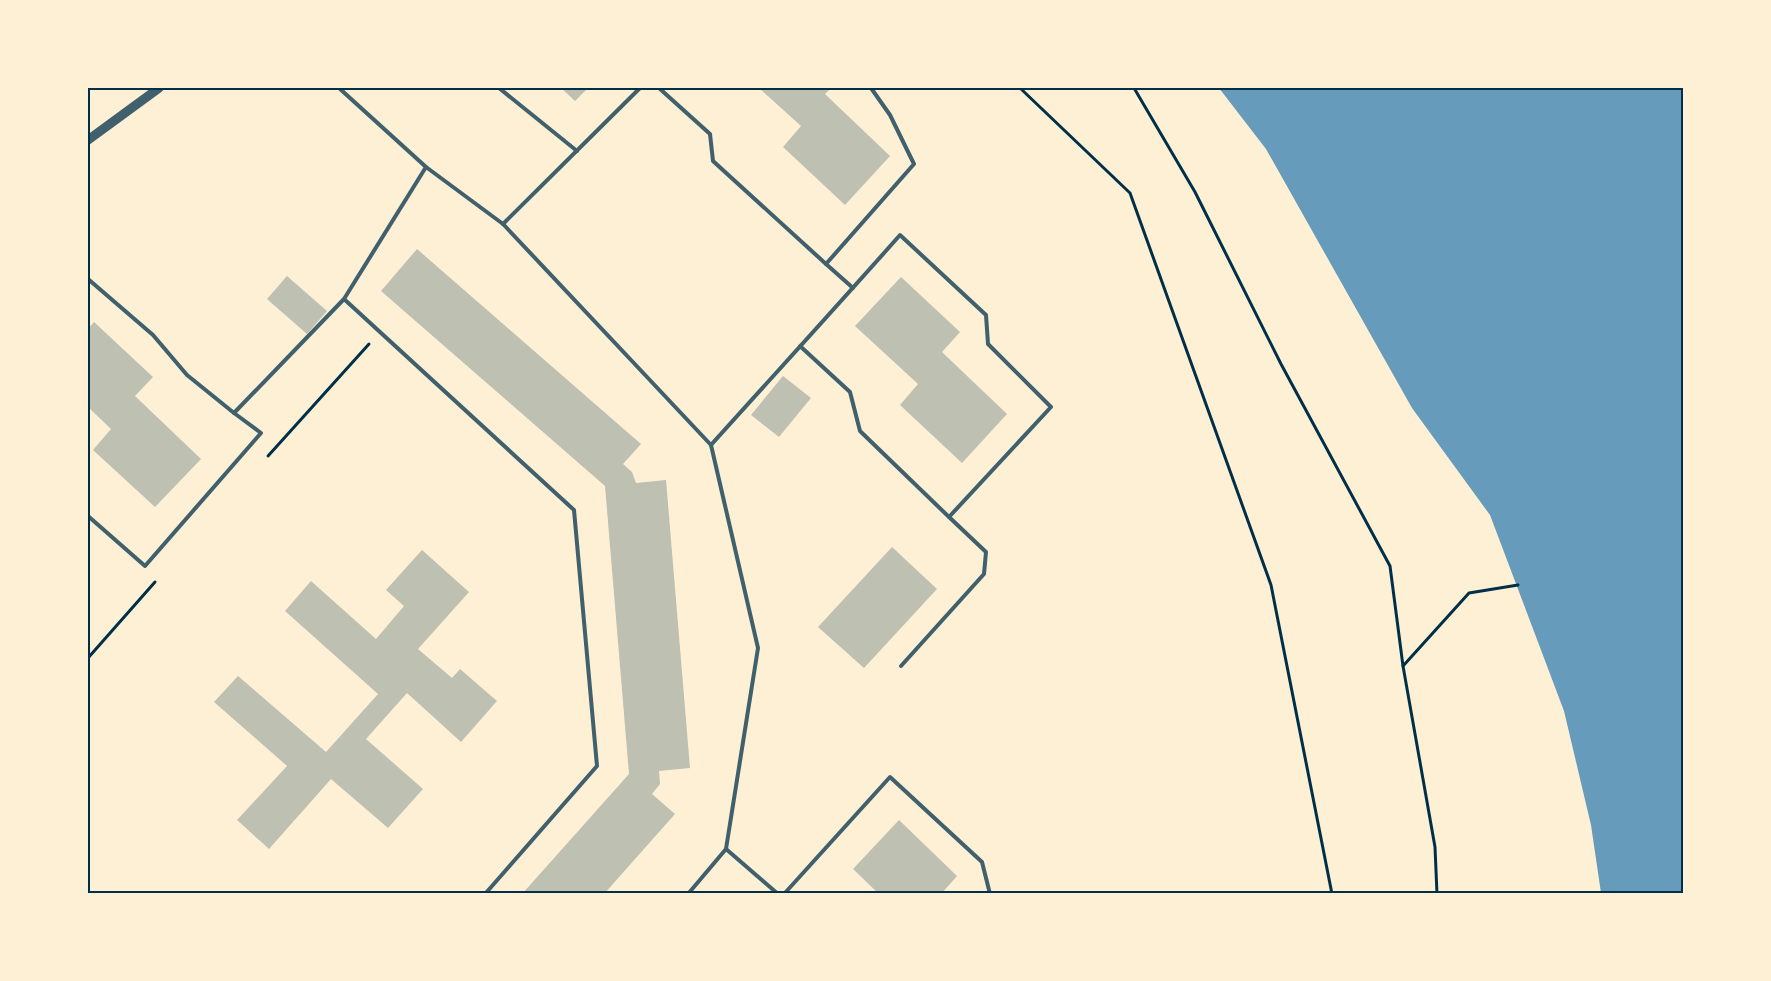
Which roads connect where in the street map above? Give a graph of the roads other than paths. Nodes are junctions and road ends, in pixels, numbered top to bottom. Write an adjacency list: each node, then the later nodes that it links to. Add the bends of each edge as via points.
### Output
1 (159, 88): 7 (street)
2 (338, 88): 9 (lane)
3 (499, 88): 8 (lane)
4 (640, 88): 8 (lane)
5 (660, 88): 11 (lane, via 710,134 713,161)
6 (871, 88): 11 (lane, via 890,115 914,164)
7 (88, 140)
8 (576, 151): 10 (lane)
9 (426, 167): 10 (lane); 14 (lane)
10 (504, 224): 17 (lane)
11 (826, 264): 13 (lane)
12 (88, 279): 16 (lane, via 153,335 187,375)
13 (853, 288): 15 (lane); 19 (lane, via 900,235 986,315 988,344 1051,406)
14 (344, 299): 16 (lane); 22 (lane, via 574,510 597,766)
15 (800, 346): 17 (lane); 19 (lane, via 850,392 860,430)
16 (234, 413): 18 (lane, via 261,433 146,566)
17 (711, 446): 21 (lane, via 758,648)
18 (88, 516)
19 (949, 518): 20 (lane, via 986,552 984,574)
20 (900, 666)
21 (726, 849): 23 (lane); 24 (lane)
22 (485, 894)
23 (688, 894)
24 (778, 894)
25 (784, 894): 26 (lane, via 890,777 982,862)
26 (990, 894)

